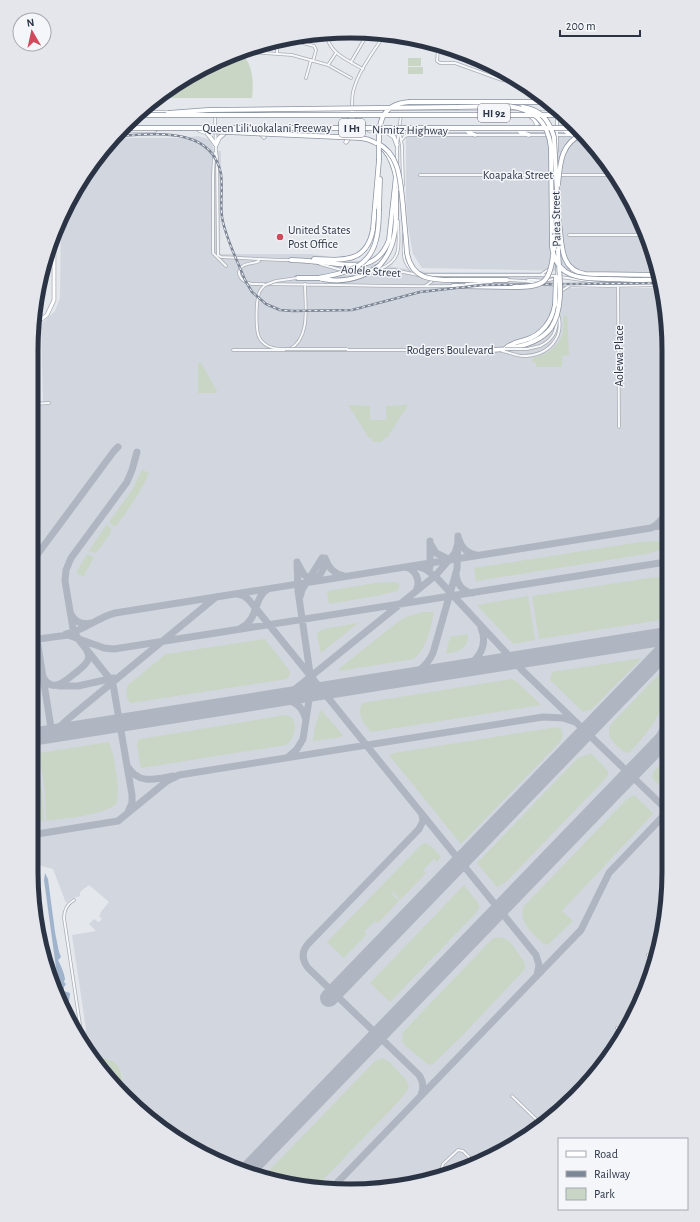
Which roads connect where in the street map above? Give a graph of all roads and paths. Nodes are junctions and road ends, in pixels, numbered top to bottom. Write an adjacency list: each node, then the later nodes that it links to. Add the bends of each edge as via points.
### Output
1 (327, 39): 9 (street)
2 (365, 39): 12 (street)
3 (381, 40): 14 (street)
4 (301, 42): 11 (street, via 316,48)
5 (277, 47): 10 (street)
6 (438, 51): 17 (street, via 440,63 455,63)
7 (257, 53): 8 (street)
8 (262, 53): 10 (street)
9 (336, 53): 12 (street); 13 (street)
10 (277, 54): 11 (street)
11 (312, 61): 13 (street); 15 (street)
12 (351, 62): 14 (street)
13 (328, 65): 16 (street)
14 (363, 69): 19 (street, via 352,94)
15 (306, 78)
16 (351, 78)
17 (506, 80)
18 (540, 102): 70 (highway, bridge, via 401,102 387,110 382,118)
19 (352, 106): 22 (main road); 23 (street)
20 (507, 106): 28 (highway, bridge, via 208,110); 77 (highway, bridge, via 533,109 543,115 550,124 554,137); 97 (highway, bridge, via 532,113 542,122 549,134 552,246 554,256 560,265 569,274 583,279)
21 (148, 112): 24 (main road, Nimitz Highway / HI 92)
22 (346, 112): 23 (main road, Nimitz Highway / HI 92); 24 (main road, Nimitz Highway / HI 92)
23 (352, 112): 25 (main road, Nimitz Highway / HI 92); 35 (main road, via 350,123); 37 (main road, via 355,123)
24 (215, 113): 40 (street)
25 (401, 113): 26 (main road, Nimitz Highway / HI 92); 51 (street)
26 (525, 113): 27 (main road, Nimitz Highway / HI 92); 46 (main road, via 537,124)
27 (554, 113)
28 (145, 114)
29 (144, 115): 30 (highway, Queen Liliʻuokalani Freeway / I H1, bridge)
30 (556, 115)
31 (558, 117): 47 (street, Paiea Street)
32 (129, 129): 38 (highway, Queen Liliʻuokalani Freeway / I H1, bridge)
33 (129, 129): 39 (main road, Nimitz Highway / HI 92)
34 (129, 129): 66 (highway, bridge, via 361,138)
35 (340, 129): 36 (main road, Nimitz Highway / HI 92); 42 (main road, Nimitz Highway / HI 92)
36 (356, 129): 37 (main road, Nimitz Highway / HI 92); 53 (main road)
37 (362, 129): 50 (main road, Nimitz Highway / HI 92)
38 (571, 129)
39 (199, 130): 40 (main road, Nimitz Highway / HI 92); 67 (main road, via 207,133)
40 (215, 130): 41 (main road, Nimitz Highway / HI 92); 67 (street)
41 (230, 130): 42 (main road, Nimitz Highway / HI 92); 67 (main road, via 222,134)
42 (254, 130): 61 (main road)
43 (410, 130): 44 (main road, Nimitz Highway / HI 92); 51 (main road, Nimitz Highway / HI 92); 54 (main road)
44 (449, 130): 52 (main road, Nimitz Highway / HI 92); 55 (main road)
45 (517, 130): 46 (main road, Nimitz Highway / HI 92); 52 (main road, Nimitz Highway / HI 92); 57 (main road)
46 (530, 130): 47 (main road, Nimitz Highway / HI 92)
47 (557, 130): 48 (main road, Nimitz Highway / HI 92); 58 (street, Paiea Street)
48 (564, 130): 49 (main road, Nimitz Highway / HI 92); 59 (main road)
49 (571, 130)
50 (384, 131): 51 (main road, Nimitz Highway / HI 92); 68 (main road, via 394,137)
51 (399, 131): 63 (street); 68 (street)
52 (466, 131): 56 (main road)
53 (353, 134): 64 (main road); 65 (main road)
54 (413, 135): 55 (street); 63 (street, via 405,136)
55 (443, 135): 56 (street)
56 (475, 135): 57 (street)
57 (529, 135): 58 (street)
58 (557, 135): 59 (street); 72 (street, Paiea Street)
59 (572, 135): 60 (street)
60 (577, 135)
61 (264, 137)
62 (579, 137): 77 (highway, bridge, via 571,141 561,157)
63 (401, 141): 89 (street, via 404,258 408,267)
64 (346, 142)
65 (356, 142)
66 (377, 143): 74 (highway, bridge, via 391,160); 96 (highway, bridge, via 387,148 399,171 407,253 411,265 418,273 437,280)
67 (216, 145): 69 (street)
68 (397, 145): 88 (street, via 398,254 393,263)
69 (216, 152): 75 (street); 76 (street)
70 (379, 160): 86 (highway, via 373,230 367,248 359,255 345,259); 95 (highway, bridge, via 379,228 374,248 362,263 351,270)
71 (420, 175): 72 (street, Koapaka Street)
72 (556, 175): 73 (street, Koapaka Street); 83 (street, Paiea Street)
73 (608, 175)
74 (396, 176): 86 (highway, via 389,240 385,250 370,263 357,266); 95 (highway, bridge, via 395,236 384,261 373,271 357,278)
75 (213, 186): 76 (street); 81 (street)
76 (217, 187): 82 (street)
77 (556, 193): 78 (highway)
78 (557, 212): 83 (highway, bridge); 92 (highway, via 563,256 574,271 585,274); 104 (highway, bridge, via 552,268 544,282 532,287)
79 (639, 234): 80 (street)
80 (569, 235)
81 (213, 243): 82 (street); 87 (street, via 215,256)
82 (217, 245): 85 (street, Aolele Street, via 217,253 221,257)
83 (557, 250): 91 (street, via 550,268); 93 (street, Paiea Street); 109 (highway, bridge, via 555,305 550,321 544,329 528,340 510,344); 112 (highway, bridge, via 559,309 554,323 539,339 527,344)
84 (54, 253): 108 (street, via 54,300 47,315)
85 (260, 260): 86 (street, Aolele Street); 99 (street, Aolele Street, via 243,265 238,272 241,279 248,284)
86 (292, 260): 88 (street, Aolele Street, via 352,272)
87 (226, 266)
88 (377, 270): 89 (street, Aolele Street, via 394,270)
89 (417, 275): 90 (street, Aolele Street)
90 (434, 275): 91 (street, Aolele Street); 103 (street, via 431,282)
91 (541, 275): 93 (street, Aolele Street)
92 (652, 275)
93 (557, 276): 98 (street, via 551,280); 100 (street, Rodgers Boulevard); 101 (street, Aolele Street)
94 (297, 278): 95 (highway); 109 (street, bridge, via 271,282 265,285 259,294 258,335 261,341 272,348)
95 (318, 278)
96 (507, 280): 98 (street, Aolele Street); 104 (street, Aolele Street)
97 (654, 280)
98 (524, 281): 100 (street, Aolele Street)
99 (305, 284): 103 (street, Aolele Street); 111 (street, via 305,323 301,339)
100 (558, 285): 105 (street, Aolele Street); 106 (street, Rodgers Boulevard)
101 (618, 285): 102 (street, Aolele Street); 105 (street, Aolele Street); 115 (street, Aolewa Place)
102 (655, 285)
103 (424, 286): 104 (street, Aolele Street)
104 (453, 286)
105 (570, 286): 106 (street, via 561,291)
106 (558, 298): 107 (street, Rodgers Boulevard)
107 (558, 314): 109 (street, bridge, via 555,333 550,340 527,349); 112 (street, Rodgers Boulevard, via 558,337 543,351 524,356)
108 (40, 320)
109 (505, 349)
110 (233, 350): 111 (street, Rodgers Boulevard)
111 (289, 350): 112 (street, Rodgers Boulevard)
112 (492, 350)
113 (49, 403): 114 (street)
114 (38, 404)
115 (619, 427)
116 (74, 900): 117 (street, via 65,908 64,918)
117 (81, 1029)
118 (512, 1096): 119 (street)
119 (538, 1121)
120 (471, 1159): 121 (street, via 463,1151 458,1150)
121 (441, 1170)

